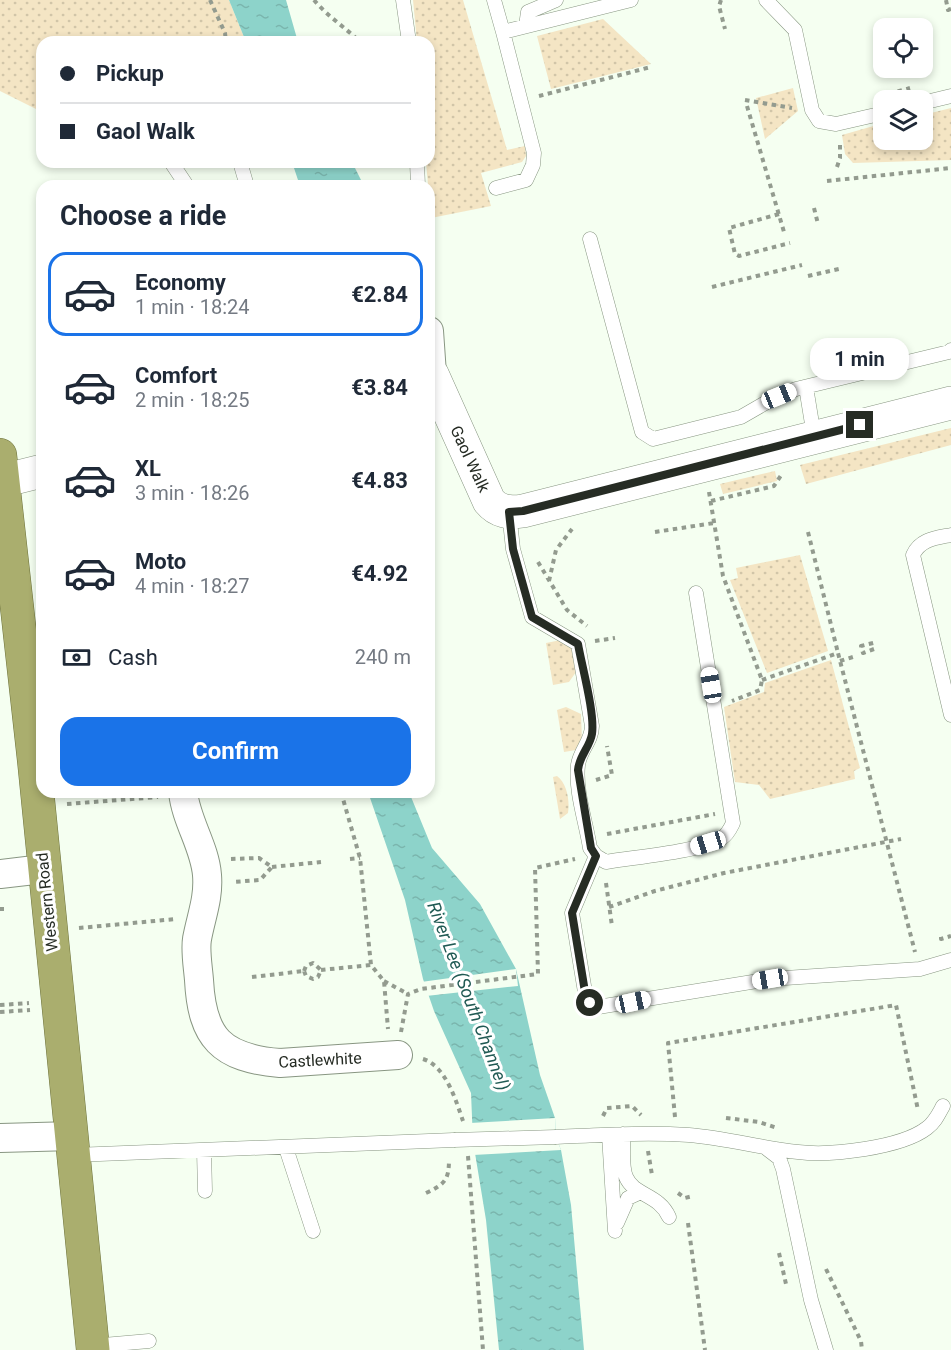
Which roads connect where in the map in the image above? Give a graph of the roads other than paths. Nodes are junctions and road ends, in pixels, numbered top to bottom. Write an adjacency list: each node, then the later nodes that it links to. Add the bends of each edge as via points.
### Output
1 (403, 0): 8 (lane)
2 (494, 0): 7 (lane)
3 (556, 0): 6 (lane, via 528,12)
4 (631, 0): 6 (lane)
5 (766, 0): 11 (lane, via 795,30 812,110 819,121 836,124)
6 (526, 26): 7 (lane)
7 (503, 32): 12 (lane, via 534,153 526,180)
8 (408, 36)
9 (951, 96): 10 (lane)
10 (933, 100)
11 (873, 116)
12 (496, 188)
13 (590, 239): 16 (lane, via 642,432 653,439 741,417)
14 (951, 350): 16 (lane)
15 (435, 383): 21 (street, Gaol Walk, via 489,501)
16 (806, 387): 18 (lane)
17 (951, 403): 18 (street)
18 (814, 436): 21 (street)
19 (1, 464): 20 (street); 22 (highway, Western Road)
20 (36, 470)
21 (509, 512): 27 (lane, via 513,549 532,617 578,644 592,726 592,736 579,761 579,784 591,848)
22 (4, 520): 28 (highway, Western Road)
23 (951, 535): 25 (lane, via 924,542 917,546 914,555)
24 (696, 593): 27 (lane, via 733,823 720,839 696,846 606,862)
25 (951, 714)
26 (184, 798): 31 (street, Castlewhite, via 207,872 203,917 196,941 201,1012 206,1026 219,1041 248,1059 280,1063)
27 (596, 856): 30 (lane, via 572,913 586,998 598,1007 770,979 920,969)
28 (43, 870): 29 (street); 37 (highway, Western Road)
29 (0, 874)
30 (951, 960)
31 (393, 1045)
32 (943, 1106): 36 (lane, via 926,1130 881,1146 799,1152)
33 (623, 1134): 34 (lane); 36 (lane, via 691,1135); 41 (lane, via 626,1177)
34 (609, 1135): 38 (lane, bridge); 41 (lane, via 615,1231 622,1207 628,1198)
35 (0, 1138): 37 (street)
36 (762, 1145): 46 (lane, via 779,1158 783,1169 811,1300)
37 (73, 1146): 39 (lane); 45 (highway, Western Road)
38 (286, 1148): 39 (lane); 43 (lane)
39 (204, 1151): 40 (lane)
40 (206, 1191)
41 (641, 1192): 42 (lane, via 661,1203)
42 (669, 1217)
43 (313, 1231)
44 (149, 1341): 45 (lane)
45 (92, 1348)
46 (826, 1350)

